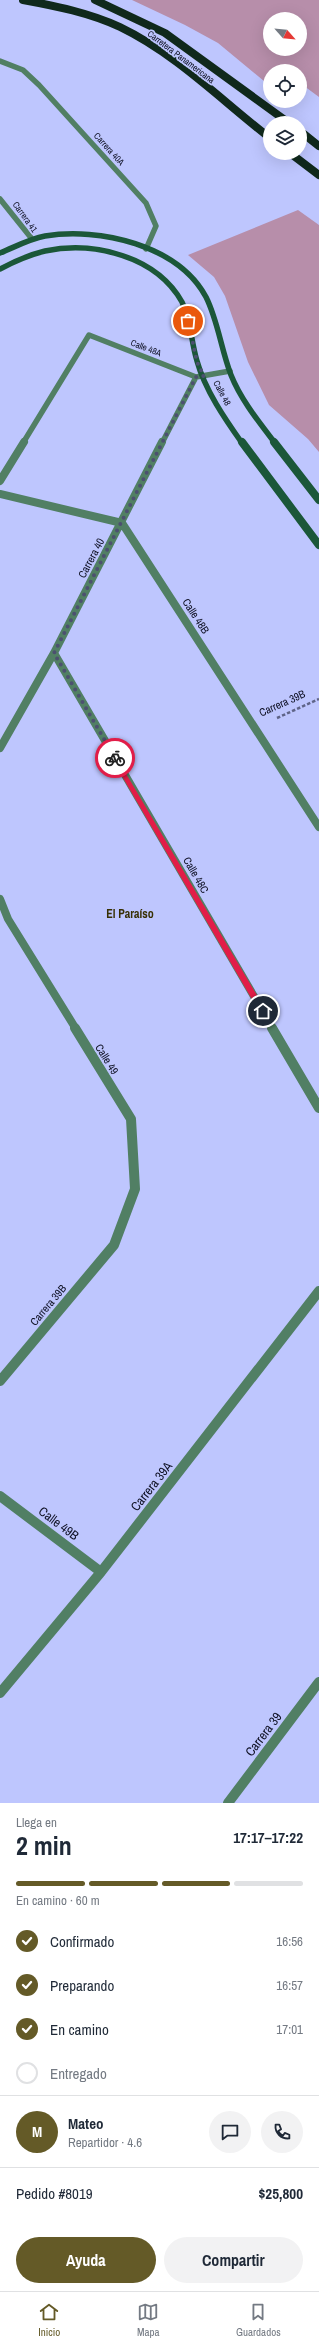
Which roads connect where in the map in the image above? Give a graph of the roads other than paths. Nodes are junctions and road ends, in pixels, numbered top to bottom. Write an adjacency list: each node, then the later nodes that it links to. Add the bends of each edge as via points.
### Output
1 (23, 0): 5 (highway, Carretera Panamericana, via 82,12 148,42)
2 (95, 0): 4 (highway, Carretera Panamericana, via 165,33)
3 (0, 62): 12 (street, Carrera 40A, via 23,70 146,203 157,221 156,234)
4 (279, 116)
5 (263, 132)
6 (307, 137): 7 (highway)
7 (319, 146)
8 (299, 160): 9 (highway)
9 (319, 175)
10 (0, 199): 11 (street, Carrera 41)
11 (32, 239): 12 (main road, Calle 48, via 47,235 89,234); 13 (main road, Carrera 41)
12 (146, 249): 15 (main road, Calle 48, via 175,263 198,285 218,331)
13 (0, 253)
14 (0, 269): 16 (main road, Calle 48, via 44,250 65,248 91,250 128,258 156,272 175,290 185,310)
15 (230, 372): 16 (street); 19 (main road, Calle 48, via 245,400 275,444)
16 (200, 377): 17 (street, Calle 48A, via 89,335); 20 (street, Carrera 40); 21 (main road, Calle 48, via 248,453)
17 (0, 481)
18 (0, 494): 20 (street)
19 (319, 500)
20 (122, 523): 22 (street, Carrera 40); 24 (street, Calle 48B)
21 (319, 545)
22 (54, 653): 23 (street, Carrera 40); 26 (street, Calle 48C)
23 (0, 748)
24 (319, 827)
25 (0, 899): 27 (street, Calle 49, via 8,919 131,1119 135,1189)
26 (319, 1108)
27 (114, 1245): 29 (street, Carrera 39B)
28 (319, 1291): 31 (street, Carrera 39A)
29 (0, 1381)
30 (0, 1496): 31 (street, Calle 49B)
31 (101, 1572): 33 (street, Carrera 39A)
32 (319, 1682): 34 (street, Carrera 39)
33 (0, 1693)
34 (228, 1803)

